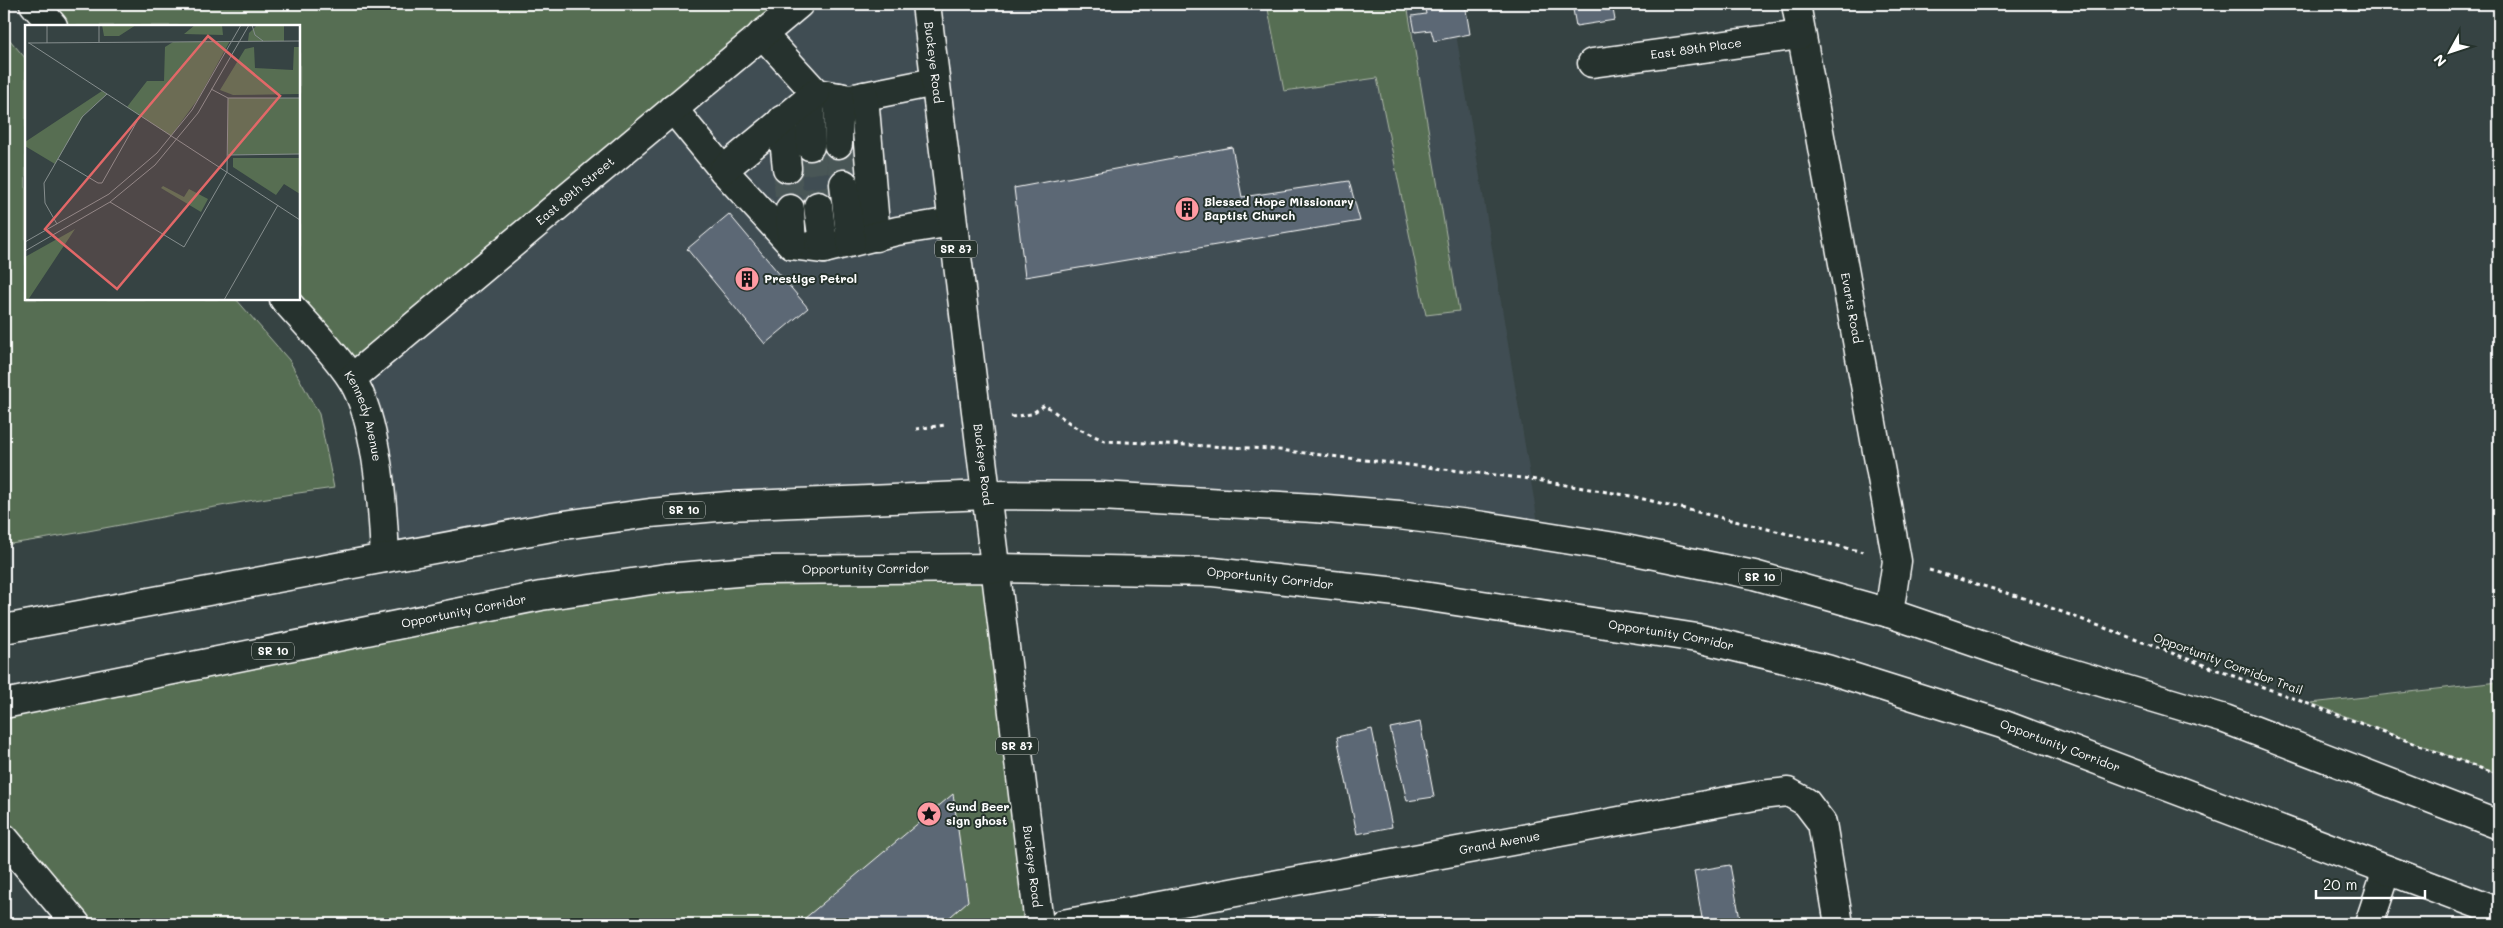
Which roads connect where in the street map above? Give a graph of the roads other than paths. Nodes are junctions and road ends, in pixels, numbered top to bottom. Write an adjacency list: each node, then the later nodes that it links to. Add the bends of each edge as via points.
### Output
1 (34, 4): 5 (main road)
2 (926, 4): 8 (main road, Buckeye Road / SR 87)
3 (1796, 4): 6 (main road, Evarts Road)
4 (776, 15): 9 (main road); 10 (main road, East 89th Street)
5 (52, 25)
6 (1800, 35): 7 (main road, East 89th Place); 28 (main road, Evarts Road, via 1897,562)
7 (1592, 63)
8 (935, 82): 9 (main road); 19 (main road, Buckeye Road / SR 87)
9 (832, 96): 11 (main road); 12 (main road); 13 (main road); 20 (main road)
10 (673, 109): 15 (main road); 24 (main road, East 89th Street)
11 (782, 120): 14 (main road); 15 (main road)
12 (838, 144)
13 (810, 146)
14 (787, 168)
15 (723, 170): 21 (main road)
16 (844, 184): 20 (main road)
17 (818, 206): 22 (main road)
18 (790, 209): 21 (main road)
19 (952, 222): 20 (main road); 25 (main road, Buckeye Road / SR 87)
20 (864, 239): 22 (main road)
21 (792, 245): 22 (main road)
22 (824, 249)
23 (285, 300): 24 (main road, Kennedy Avenue)
24 (352, 378): 26 (main road, Kennedy Avenue, via 369,424 382,496)
25 (986, 495): 26 (main road, SR 10, via 728,506 650,513 556,526); 27 (main road, Buckeye Road / SR 87); 28 (main road, SR 10, via 1208,500 1437,520 1615,547 1754,575)
26 (385, 558): 29 (main road, SR 10)
27 (995, 568): 30 (main road, Opportunity Corridor / SR 10, via 761,570 666,578 541,596); 33 (main road, Opportunity Corridor / SR 10, via 1213,572 1321,582 1697,638 1828,669 2002,724); 36 (main road, Buckeye Road / SR 87)
28 (1889, 612): 31 (main road, SR 10, via 2024,659 2225,720)
29 (4, 629)
30 (4, 704)
31 (2499, 825)
32 (4, 838): 35 (main road)
33 (2387, 870): 34 (main road, Opportunity Corridor / SR 10); 39 (main road)
34 (2499, 912)
35 (76, 924)
36 (1039, 924)
37 (1062, 924): 38 (main road, Grand Avenue, via 1760,794 1788,792 1806,802 1822,822)
38 (1839, 924)
39 (2369, 924)

